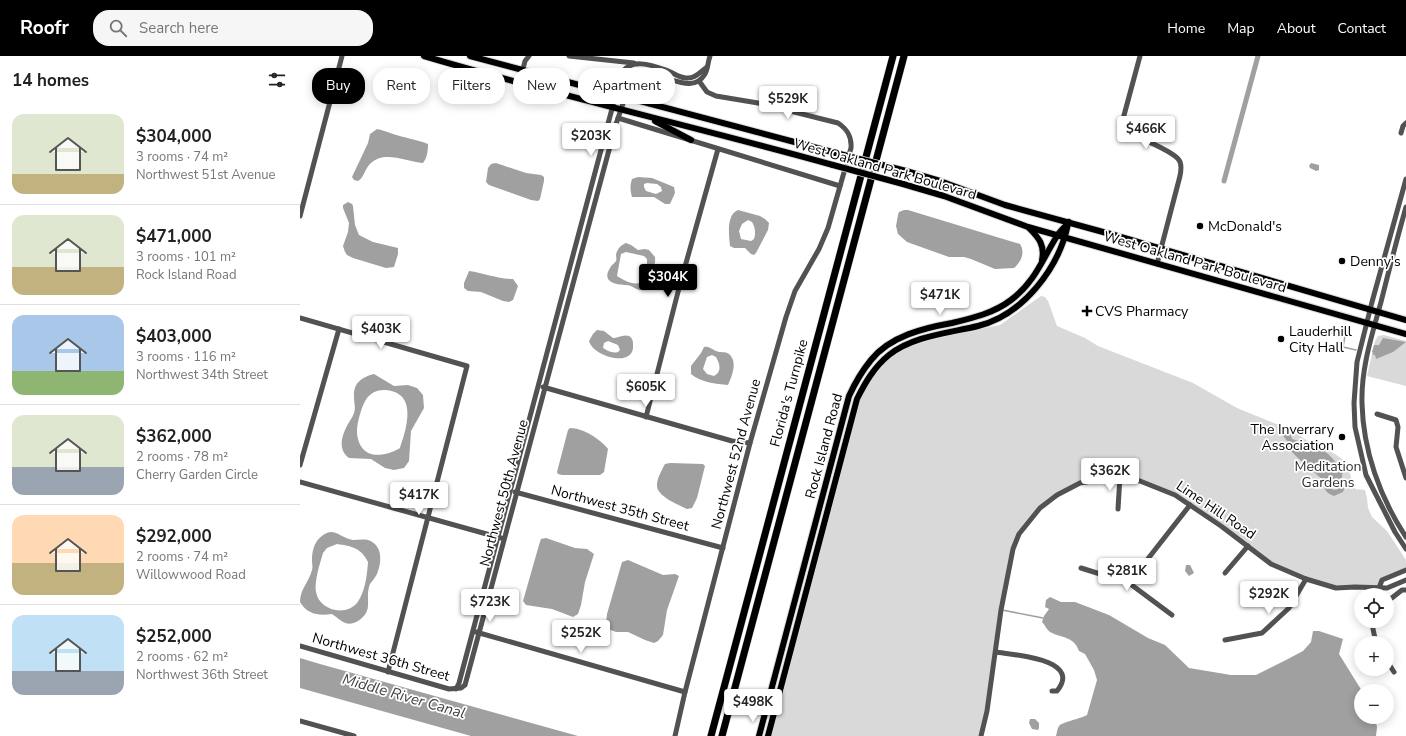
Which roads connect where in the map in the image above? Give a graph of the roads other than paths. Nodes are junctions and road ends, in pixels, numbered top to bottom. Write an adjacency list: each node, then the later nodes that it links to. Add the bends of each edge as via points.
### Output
1 (342, 56): 33 (street)
2 (424, 56): 20 (main road, West Oakland Park Boulevard)
3 (470, 56): 12 (main road, West Oakland Park Boulevard)
4 (529, 56): 13 (street)
5 (569, 56): 10 (street)
6 (710, 56): 11 (street)
7 (893, 56): 100 (highway, Florida's Turnpike)
8 (904, 56): 101 (highway, Florida's Turnpike)
9 (1140, 56): 38 (street, via 1123,119 1125,127 1131,134 1171,153 1179,160 1181,166)
10 (640, 64): 11 (street, via 686,78 698,75); 14 (street, Northwest 50th Avenue)
11 (707, 67): 16 (street, via 705,75)
12 (519, 68)
13 (523, 68)
14 (626, 68)
15 (675, 80): 16 (street, via 686,84)
16 (699, 81): 29 (street, Northwest 52nd Avenue, via 707,92 716,96 765,105 838,123 845,127 852,142)
17 (614, 104): 20 (street, Northwest 50th Avenue)
18 (623, 104): 21 (street, Northwest 50th Avenue)
19 (653, 104): 34 (main road, West Oakland Park Boulevard, bridge, via 906,171 1005,205)
20 (613, 108): 21 (main road, West Oakland Park Boulevard); 31 (street, Northwest 50th Avenue)
21 (621, 110): 22 (main road, West Oakland Park Boulevard); 23 (street, Northwest 50th Avenue)
22 (642, 116): 26 (main road); 35 (main road, West Oakland Park Boulevard, bridge, via 903,184)
23 (618, 118): 26 (street); 32 (street, Northwest 50th Avenue)
24 (1406, 123): 25 (street)
25 (1401, 133)
26 (690, 140): 27 (street)
27 (718, 149): 29 (street); 58 (street)
28 (1406, 179): 45 (street)
29 (840, 186): 61 (street, Northwest 52nd Avenue, via 828,228 795,291)
30 (1406, 208): 46 (street)
31 (585, 211): 32 (street); 39 (street, Northwest 50th Avenue)
32 (592, 213): 40 (street, Northwest 50th Avenue)
33 (300, 216)
34 (1069, 222): 36 (main road, Rock Island Road); 37 (main road, Rock Island Road); 38 (main road, West Oakland Park Boulevard)
35 (1028, 227): 36 (main road, West Oakland Park Boulevard); 42 (main road, via 1042,245)
36 (1057, 235): 37 (main road, West Oakland Park Boulevard); 42 (main road, Rock Island Road)
37 (1065, 238): 41 (main road, West Oakland Park Boulevard); 103 (main road, Rock Island Road, via 1043,279 1029,296 1001,317 984,324 933,335 902,348 878,364 867,379 857,399)
38 (1160, 249): 41 (street); 45 (main road, West Oakland Park Boulevard)
39 (574, 252): 40 (street); 43 (street, Northwest 50th Avenue)
40 (581, 254): 44 (street, Northwest 50th Avenue)
41 (1157, 264): 49 (main road, West Oakland Park Boulevard)
42 (1041, 265): 102 (main road, Rock Island Road, via 1024,289 996,310 909,334 885,347 872,358 860,374 849,396)
43 (563, 294): 44 (street); 53 (street, Northwest 50th Avenue)
44 (570, 296): 54 (street, Northwest 50th Avenue)
45 (1370, 310): 46 (main road, West Oakland Park Boulevard); 49 (street)
46 (1378, 312): 48 (main road, West Oakland Park Boulevard); 50 (street)
47 (300, 318): 51 (street)
48 (1406, 320)
49 (1367, 323): 50 (main road, West Oakland Park Boulevard); 59 (street, via 1357,362)
50 (1374, 325): 52 (main road, West Oakland Park Boulevard); 60 (street, via 1365,361)
51 (338, 329): 62 (street); 70 (street, via 467,366)
52 (1406, 334)
53 (551, 339): 54 (street); 55 (street, Northwest 50th Avenue)
54 (557, 341): 56 (street, Northwest 50th Avenue)
55 (539, 385): 56 (street); 66 (street, Northwest 50th Avenue)
56 (545, 387): 58 (street); 67 (street, Northwest 50th Avenue)
57 (1377, 414): 64 (street, via 1396,420 1396,447)
58 (646, 417): 61 (street)
59 (1355, 417): 60 (street, via 1359,419); 76 (street, via 1366,475 1394,532)
60 (1363, 428): 71 (street, via 1375,475)
61 (750, 444): 75 (street, Northwest 52nd Avenue)
62 (300, 465)
63 (1120, 476): 68 (street, Lime Hill Road, via 1156,486 1175,494); 69 (street); 92 (street, Lime Hill Road, via 1080,483 1057,495 1040,508 1019,534 1007,579)
64 (1406, 478)
65 (300, 482): 70 (street)
66 (511, 491): 67 (street, Northwest 35th Street); 72 (street, Northwest 50th Avenue)
67 (517, 493): 73 (street, Northwest 50th Avenue); 75 (street, Northwest 35th Street)
68 (1190, 505): 74 (street, Lime Hill Road); 82 (street)
69 (1118, 509)
70 (428, 518): 72 (street); 93 (street)
71 (1406, 537)
72 (498, 538): 73 (street); 89 (street, Northwest 50th Avenue)
73 (504, 539): 89 (street, Northwest 50th Avenue)
74 (1248, 546): 79 (street); 80 (street, Lime Hill Road, via 1271,564)
75 (723, 548): 96 (street, Northwest 52nd Avenue)
76 (1406, 548)
77 (1081, 568): 82 (street)
78 (1406, 570): 84 (street, via 1382,580)
79 (1225, 573)
80 (1306, 579): 83 (street, Lime Hill Road, via 1336,588); 90 (street, via 1289,608 1262,632)
81 (1406, 580): 85 (street, Lime Hill Road)
82 (1128, 583): 88 (street)
83 (1354, 588)
84 (1379, 588)
85 (1387, 588)
86 (1406, 590): 87 (street)
87 (1394, 596)
88 (1172, 615)
89 (476, 632): 94 (street, Northwest 50th Avenue); 96 (street)
90 (1225, 640)
91 (300, 646): 93 (street, Northwest 36th Street)
92 (996, 652): 95 (street, via 1030,657 1060,670 1063,677 1062,685 1057,691); 104 (street, Lime Hill Road)
93 (388, 672): 94 (street, Northwest 36th Street)
94 (456, 689)
95 (1052, 691)
96 (685, 692): 99 (street, Northwest 52nd Avenue)
97 (300, 721): 98 (street)
98 (354, 736)
99 (675, 736)
100 (711, 736)
101 (722, 736)
102 (759, 736)
103 (768, 736)
104 (981, 736)

